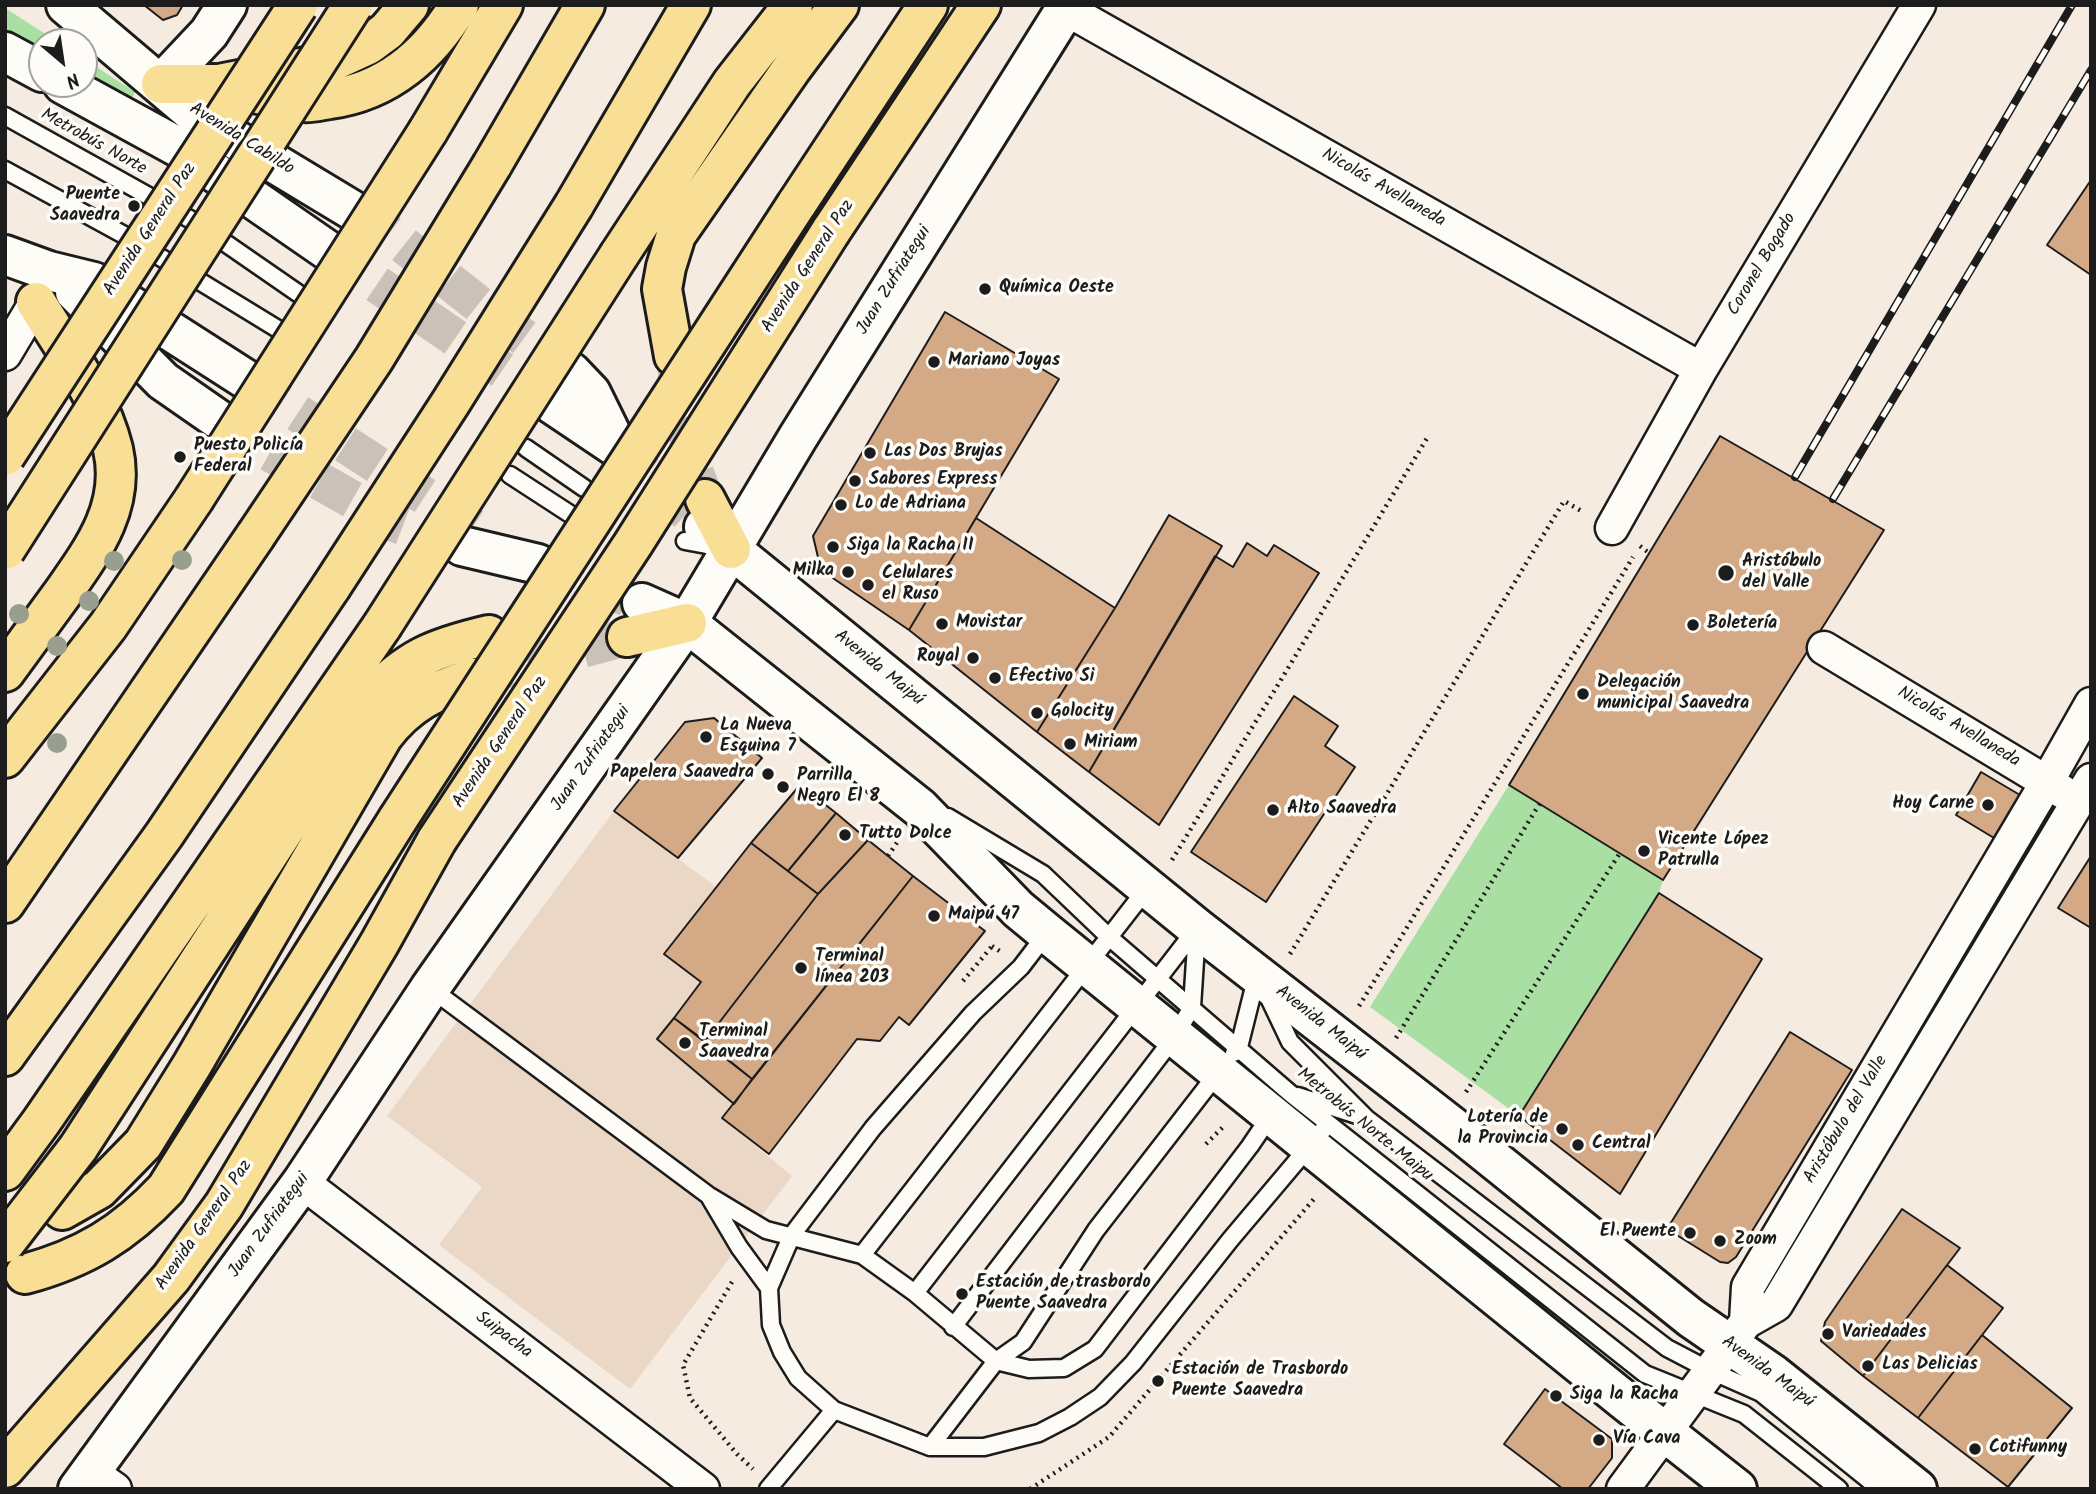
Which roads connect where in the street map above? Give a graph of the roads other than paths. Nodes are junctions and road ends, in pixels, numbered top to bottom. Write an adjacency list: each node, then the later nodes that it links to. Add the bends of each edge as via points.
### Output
1 (66, 5): 18 (main road, Avenida Cabildo)
2 (227, 5): 18 (main road, via 209,33)
3 (298, 5): 37 (highway, Avenida General Paz, bridge)
4 (353, 5): 45 (highway, bridge)
5 (409, 5): 19 (highway, via 387,32 344,57)
6 (460, 5): 19 (highway, via 440,35 410,65 360,92 303,102)
7 (503, 5): 54 (highway, bridge, via 194,499 108,626)
8 (586, 5): 59 (highway, bridge, via 374,359)
9 (691, 5): 67 (highway, bridge, via 574,205 331,587 164,835)
10 (793, 5): 72 (highway, bridge, via 732,83 382,626)
11 (839, 5): 31 (highway, via 676,235 662,289)
12 (928, 5): 78 (highway, bridge, via 398,819 166,1189 127,1227 76,1258)
13 (981, 5): 87 (highway, Avenida General Paz, bridge, via 437,840 224,1205 171,1278)
14 (1067, 7): 32 (street, Nicolás Avellaneda); 44 (main road, Juan Zufriategui)
15 (1906, 10): 32 (street, Coronel Bogado)
16 (5, 52): 17 (main road)
17 (28, 64)
18 (162, 84): 19 (highway); 23 (main road, Avenida Cabildo, via 198,117)
19 (219, 85)
20 (89, 98): 24 (main road, via 178,147)
21 (5, 117): 27 (lane, Metrobús Norte, via 195,222)
22 (5, 170): 29 (lane, via 124,235)
23 (357, 213)
24 (330, 252)
25 (5, 257): 26 (main road)
26 (43, 287): 28 (main road, via 94,282); 28 (main road, via 83,299 163,381 232,429); 30 (street); 51 (highway, via 112,446 116,491 107,524 91,553)
27 (302, 296)
28 (163, 326): 33 (main road)
29 (281, 331)
30 (5, 354)
31 (674, 356)
32 (1701, 369): 42 (street, Coronel Bogado)
33 (250, 382)
34 (562, 388): 36 (main road, via 591,393)
35 (526, 448): 39 (lane)
36 (618, 448)
37 (5, 456)
38 (510, 475): 40 (lane)
39 (584, 488)
40 (570, 514)
41 (695, 519): 44 (highway)
42 (1612, 528)
43 (468, 537): 46 (main road)
44 (731, 549): 48 (main road, Juan Zufriategui); 58 (main road, Avenida Maipú)
45 (5, 550)
46 (538, 564)
47 (641, 614): 48 (highway); 48 (lane)
48 (687, 623): 55 (main road); 64 (main road, Juan Zufriategui)
49 (489, 635): 78 (highway, bridge, via 431,651 403,667 368,701 78,1148)
50 (1825, 648): 56 (street, Nicolás Avellaneda)
51 (5, 672)
52 (472, 678): 75 (highway, via 419,701 388,729 143,1144 99,1189)
53 (2091, 704): 56 (street, Aristóbulo del Valle)
54 (5, 758)
55 (877, 774): 61 (main road, via 920,808); 62 (lane, via 1043,874)
56 (2047, 782): 57 (street, Nicolás Avellaneda); 82 (street, Aristóbulo del Valle, via 1748,1287)
57 (2087, 797): 82 (street, Aristóbulo del Valle, via 1776,1305)
58 (1150, 890): 60 (main road, Avenida Maipú); 62 (lane)
59 (5, 903)
60 (1197, 928): 63 (main road, Avenida Maipú); 65 (lane); 66 (lane)
61 (1047, 933): 62 (main road); 76 (lane, via 873,1128)
62 (1098, 951): 65 (main road); 77 (lane)
63 (1264, 980): 68 (lane); 70 (lane, Metrobús Norte Maipu, via 1290,1041); 82 (main road, Avenida Maipú, via 1691,1318)
64 (430, 988): 73 (main road, Juan Zufriategui); 74 (lane)
65 (1147, 991): 66 (main road); 80 (lane)
66 (1184, 1022): 68 (main road); 81 (lane)
67 (5, 1056)
68 (1229, 1060): 69 (main road); 83 (lane, via 1096,1230 1023,1342)
69 (1281, 1104): 70 (lane); 71 (main road); 83 (lane, via 1095,1349 1064,1368 1029,1369)
70 (1366, 1118): 82 (lane, Metrobús Norte Maipu, via 1667,1348)
71 (1320, 1135): 82 (lane, Metrobús Norte Maipu, via 1645,1374); 85 (main road); 86 (lane, via 1100,1397 1039,1433 984,1447)
72 (5, 1171)
73 (302, 1182): 88 (main road, Juan Zufriategui); 89 (street, Suipacha)
74 (708, 1195): 76 (lane, via 766,1230); 79 (lane)
75 (62, 1210)
76 (792, 1235): 77 (lane); 79 (lane)
77 (862, 1255): 80 (lane)
78 (15, 1259)
79 (769, 1288): 84 (lane, via 771,1325 782,1352 798,1378)
80 (915, 1293): 81 (lane)
81 (953, 1327): 83 (lane)
82 (1718, 1358): 85 (street, Aristóbulo del Valle); 93 (lane, Metrobús Norte Maipu, via 1744,1414); 94 (lane, Metrobús Norte Maipu); 95 (main road, Avenida Maipú, via 1774,1375)
83 (996, 1361): 86 (lane)
84 (834, 1410): 86 (lane); 90 (lane)
85 (1664, 1432): 91 (street, Aristóbulo del Valle); 92 (main road)
86 (930, 1447)
87 (5, 1468)
88 (95, 1483)
89 (703, 1489)
90 (768, 1489)
91 (1623, 1489)
92 (1737, 1489)
93 (1839, 1489)
94 (1880, 1489)
95 (1917, 1489)

